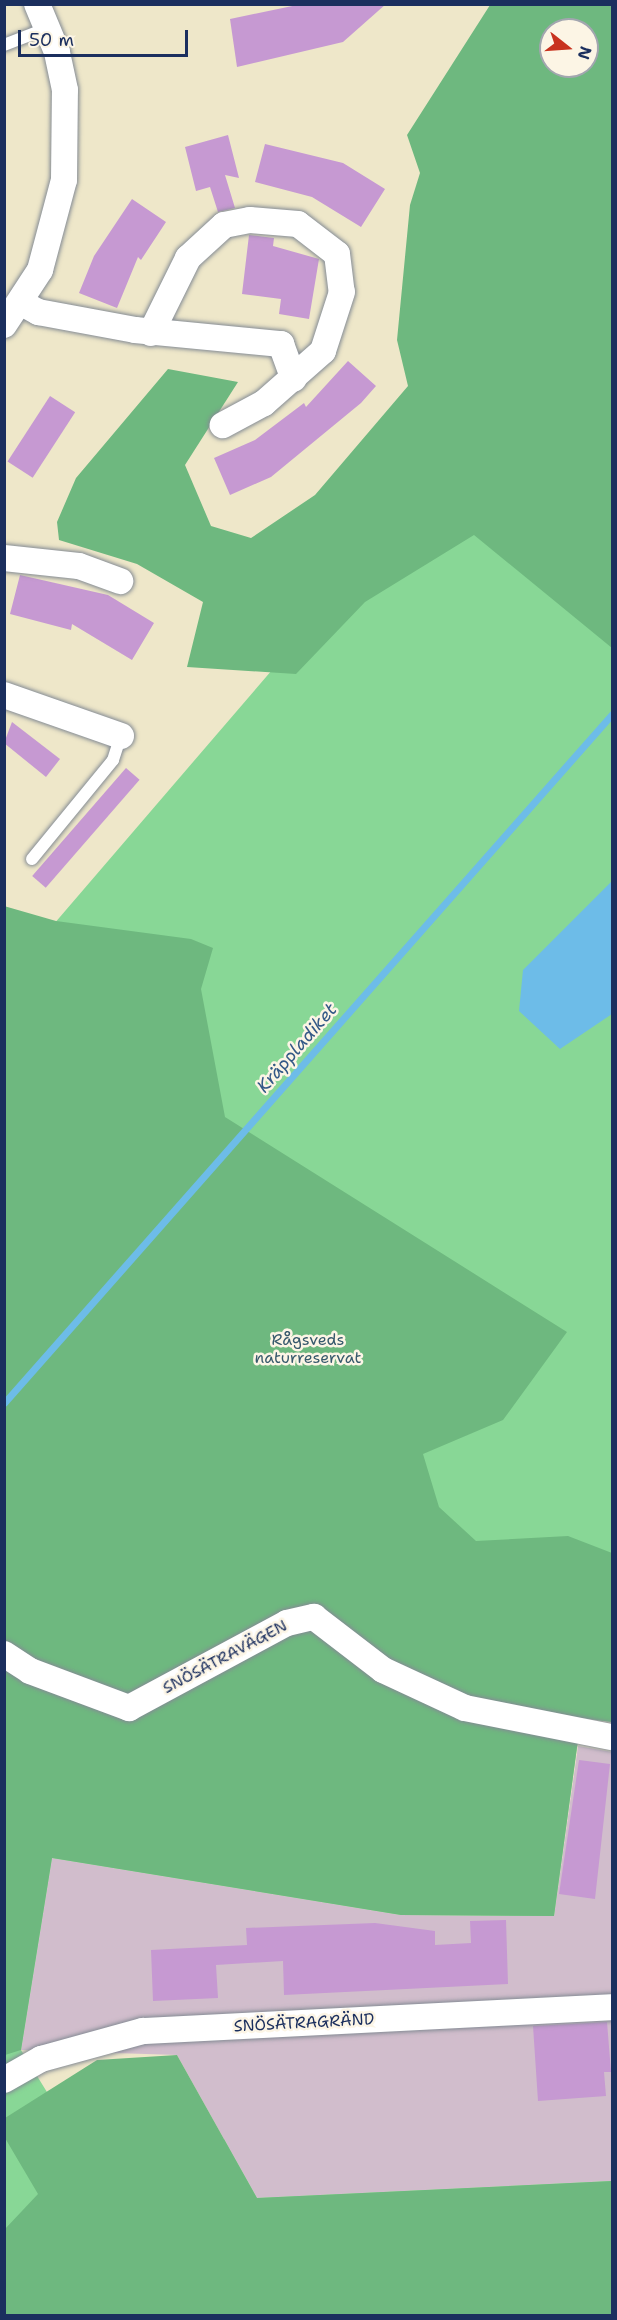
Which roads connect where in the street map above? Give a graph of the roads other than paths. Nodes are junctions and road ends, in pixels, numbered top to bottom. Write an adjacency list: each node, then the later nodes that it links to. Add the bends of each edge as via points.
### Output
1 (37, 4): 2 (street)
2 (48, 28): 3 (lane); 4 (street, via 66,109 64,180 52,237)
3 (4, 45)
4 (20, 302): 5 (street); 6 (street, via 39,312)
5 (4, 325)
6 (151, 333): 7 (street, via 281,344); 7 (street, via 201,241 224,225 250,220 298,224 337,254 342,292 323,351)
7 (294, 379): 8 (street, via 264,403)
8 (223, 425)
9 (4, 558): 10 (street, via 79,566)
10 (120, 581)
11 (4, 695): 12 (street)
12 (121, 736): 13 (lane, via 113,760)
13 (32, 859)
14 (4, 1654): 15 (street, SNÖSÄTRAVÄGEN, via 30,1671 129,1708 287,1623 314,1617 383,1670 465,1708)
15 (612, 1737)
16 (612, 2007): 17 (street, SNÖSÄTRAGRÄND, via 143,2031 41,2059)
17 (4, 2080)

